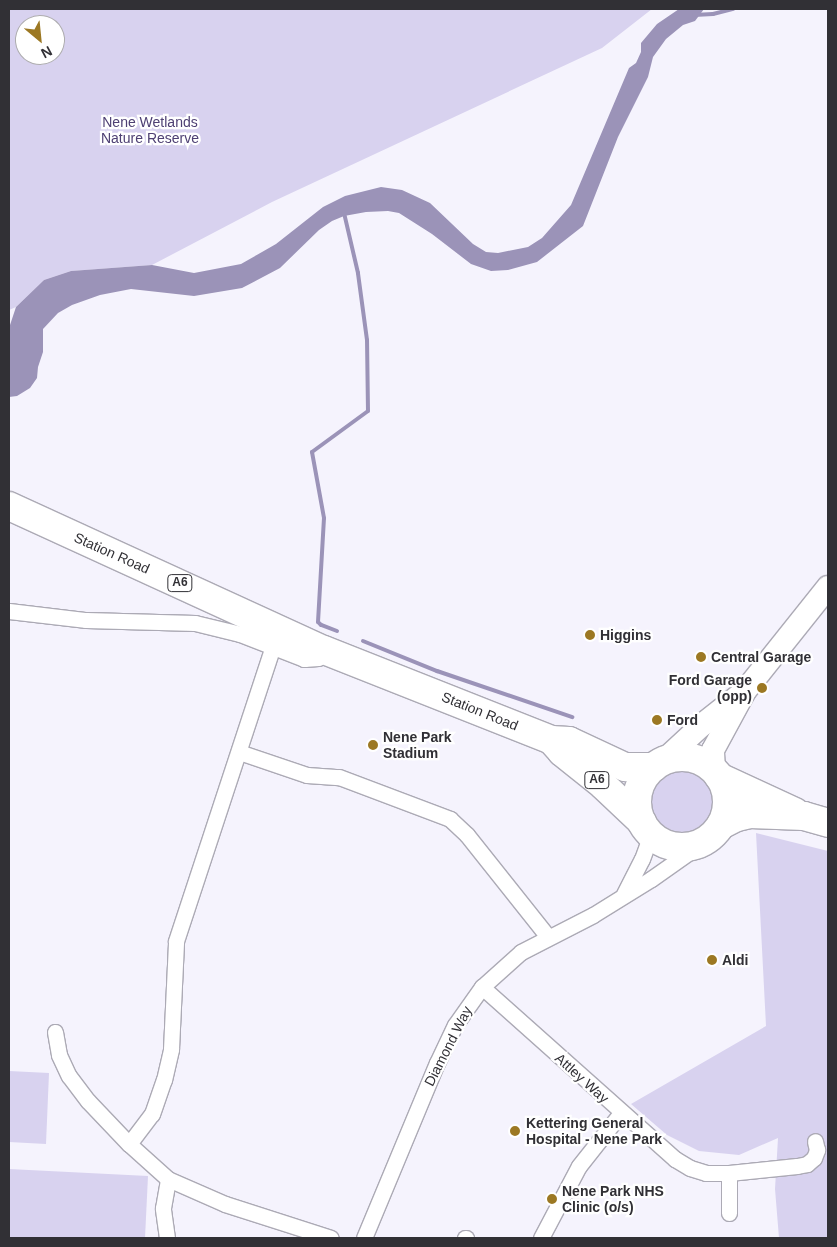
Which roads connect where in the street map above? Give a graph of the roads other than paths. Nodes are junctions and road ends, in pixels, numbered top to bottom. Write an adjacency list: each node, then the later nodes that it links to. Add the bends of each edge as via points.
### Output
1 (9, 506): 5 (highway, Station Road / A6)
2 (828, 587): 6 (main road)
3 (9, 611): 4 (street, via 86,620 195,623)
4 (273, 646): 5 (street, via 311,660 318,658); 8 (street)
5 (324, 650): 7 (highway, Station Road / A6)
6 (744, 691): 9 (main road); 10 (main road, via 714,750)
7 (552, 740): 9 (highway, Station Road / A6, via 569,741 625,767); 12 (highway, Station Road / A6)
8 (239, 752): 15 (street, via 307,775 339,776 450,819 467,835); 20 (street, via 176,940 171,1049 164,1080 152,1114)
9 (658, 765): 10 (highway, via 675,758 689,758 702,762); 12 (highway, via 645,777 640,790 638,809)
10 (717, 774): 11 (highway); 13 (highway, via 727,798 726,812)
11 (816, 820): 13 (highway, via 750,814 737,817)
12 (646, 828): 13 (highway, via 664,843 679,847); 14 (street, Diamond Way, via 642,860)
13 (712, 834): 14 (street, Diamond Way, via 652,879)
14 (624, 894): 15 (street, Diamond Way, via 593,915)
15 (548, 937): 16 (street, Diamond Way, via 521,952)
16 (482, 987): 18 (street, Attley Way); 26 (street, Diamond Way, via 455,1025 440,1056)
17 (55, 1032): 20 (street, via 59,1055 69,1076)
18 (621, 1112): 21 (street, Attley Way, via 690,1168 706,1173); 27 (street, via 578,1166)
19 (815, 1141): 21 (street, Attley Way, via 814,1158 807,1164)
20 (129, 1144): 22 (street)
21 (729, 1173): 23 (street)
22 (168, 1179): 24 (street, via 163,1208); 25 (street, via 224,1204)
23 (729, 1213)
24 (167, 1238)
25 (331, 1238)
26 (364, 1238)
27 (541, 1238)

